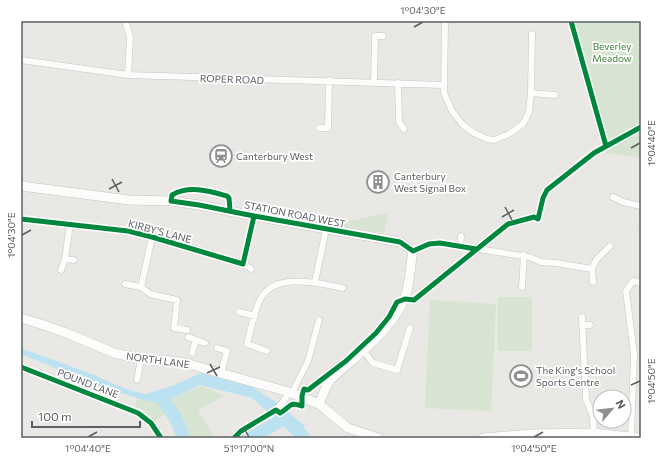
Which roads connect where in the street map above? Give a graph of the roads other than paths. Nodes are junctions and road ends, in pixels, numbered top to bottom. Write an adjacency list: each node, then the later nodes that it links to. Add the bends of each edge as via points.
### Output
1 (125, 21): 6 (street, via 130,37)
2 (445, 21): 10 (street)
3 (532, 34): 11 (street)
4 (383, 36): 8 (street, via 375,36)
5 (21, 60): 6 (street, ROPER ROAD)
6 (128, 75): 7 (street, ROPER ROAD)
7 (329, 80): 8 (street, ROPER ROAD); 13 (street, via 328,128)
8 (374, 82): 9 (street, ROPER ROAD)
9 (398, 83): 10 (street, ROPER ROAD); 14 (street, via 398,122)
10 (443, 85): 11 (street, via 444,93 458,119 474,134 494,140 523,124 529,112)
11 (532, 93): 12 (street)
12 (555, 95)
13 (319, 128)
14 (404, 129)
15 (21, 186): 18 (main road, STATION ROAD WEST, via 129,200 170,201)
16 (613, 197): 17 (street)
17 (641, 206)
18 (254, 216): 21 (main road, STATION ROAD WEST); 30 (street)
19 (21, 219): 20 (street, KIRBY'S LANE)
20 (70, 224): 23 (street, KIRBY'S LANE, via 128,231); 28 (street)
21 (326, 229): 26 (main road, STATION ROAD WEST, via 400,242); 34 (street)
22 (461, 236): 25 (street)
23 (152, 237): 30 (street, KIRBY'S LANE); 38 (street)
24 (610, 246): 32 (street, via 596,260)
25 (460, 247): 26 (street, via 440,243 429,244); 27 (street)
26 (413, 251): 54 (main road, via 404,299 394,319)
27 (525, 256): 32 (street, via 541,262); 39 (street)
28 (65, 259): 29 (street); 33 (street)
29 (74, 260)
30 (243, 264): 31 (street, KIRBY'S LANE)
31 (251, 269)
32 (592, 269): 35 (street)
33 (61, 270)
34 (316, 282): 40 (street); 42 (street, via 289,282 274,286 262,297)
35 (593, 282)
36 (641, 283): 68 (street, via 633,281 626,291 634,354)
37 (125, 284): 38 (street)
38 (141, 287): 49 (street, via 150,294 177,300 174,328)
39 (522, 287)
40 (343, 288)
41 (239, 312): 42 (street)
42 (255, 316): 55 (street, via 247,344)
43 (582, 317): 46 (street)
44 (21, 318): 56 (main road, NORTH LANE, via 69,334 114,354)
45 (320, 320): 61 (street, via 308,361)
46 (582, 325): 47 (street); 63 (street, via 586,399 593,416)
47 (590, 325)
48 (410, 328): 54 (street, via 397,370 373,363)
49 (187, 330)
50 (188, 337): 51 (street)
51 (196, 340): 52 (street); 57 (street)
52 (205, 343)
53 (217, 348): 59 (street, via 227,351)
54 (363, 350): 62 (main road, via 331,379)
55 (267, 351)
56 (141, 359): 57 (main road, NORTH LANE); 60 (street)
57 (190, 359): 59 (main road, NORTH LANE)
58 (21, 367): 64 (street, POUND LANE, via 138,413 151,423)
59 (221, 373): 61 (main road, NORTH LANE)
60 (137, 380)
61 (290, 392): 62 (main road, NORTH LANE); 65 (street, via 285,401 268,416 241,431)
62 (319, 404): 66 (main road, NORTH LANE, via 348,428)
63 (594, 433): 67 (main road); 68 (main road)
64 (161, 438)
65 (234, 438)
66 (378, 438)
67 (483, 438)
68 (634, 438)

